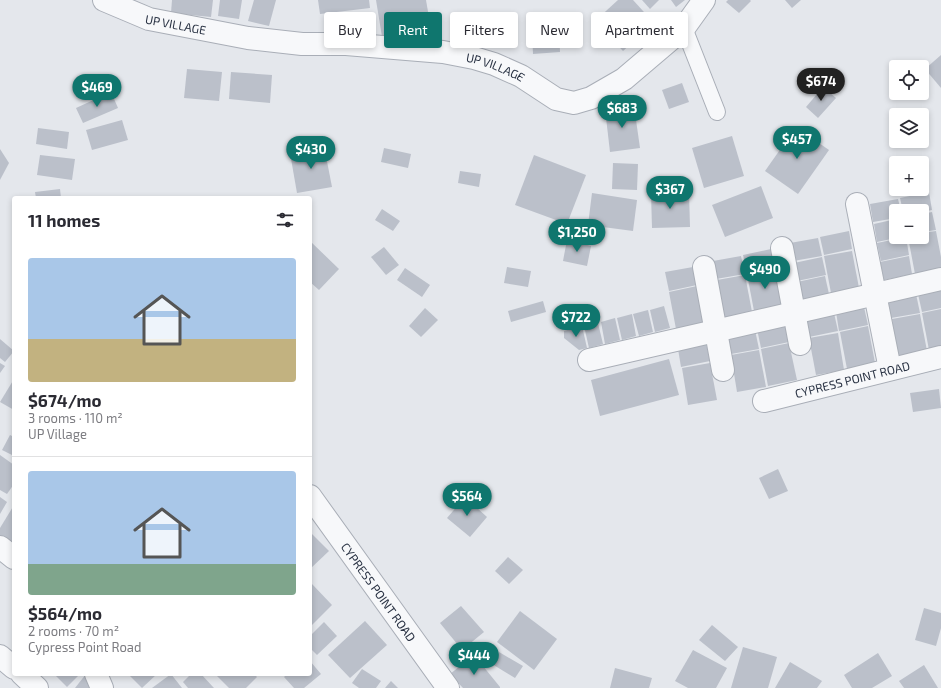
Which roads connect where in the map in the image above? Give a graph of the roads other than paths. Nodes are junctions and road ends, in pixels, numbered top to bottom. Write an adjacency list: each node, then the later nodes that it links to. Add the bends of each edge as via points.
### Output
1 (104, 0): 5 (street, UP VILLAGE, via 149,19 248,38 302,44 346,44 443,52 474,58 521,76 556,99 574,103 591,98 624,79)
2 (704, 0): 3 (street, UP VILLAGE)
3 (688, 22)
4 (688, 38): 6 (lane)
5 (660, 48)
6 (717, 112)
7 (857, 204): 11 (street)
8 (782, 248): 12 (street)
9 (704, 267): 13 (street)
10 (941, 280): 11 (street)
11 (875, 294): 12 (street); 17 (street)
12 (793, 313): 13 (street); 14 (street)
13 (717, 331): 16 (street); 18 (street)
14 (800, 344)
15 (941, 357): 17 (street, CYPRESS POINT ROAD)
16 (589, 360)
17 (890, 369): 19 (street, CYPRESS POINT ROAD)
18 (724, 370)
19 (764, 401)
20 (312, 499): 29 (street, CYPRESS POINT ROAD)
21 (0, 546): 22 (street)
22 (12, 556)
23 (0, 656): 24 (street)
24 (12, 666)
25 (24, 676): 27 (street)
26 (97, 676): 28 (street)
27 (37, 688)
28 (102, 688)
29 (448, 688)

